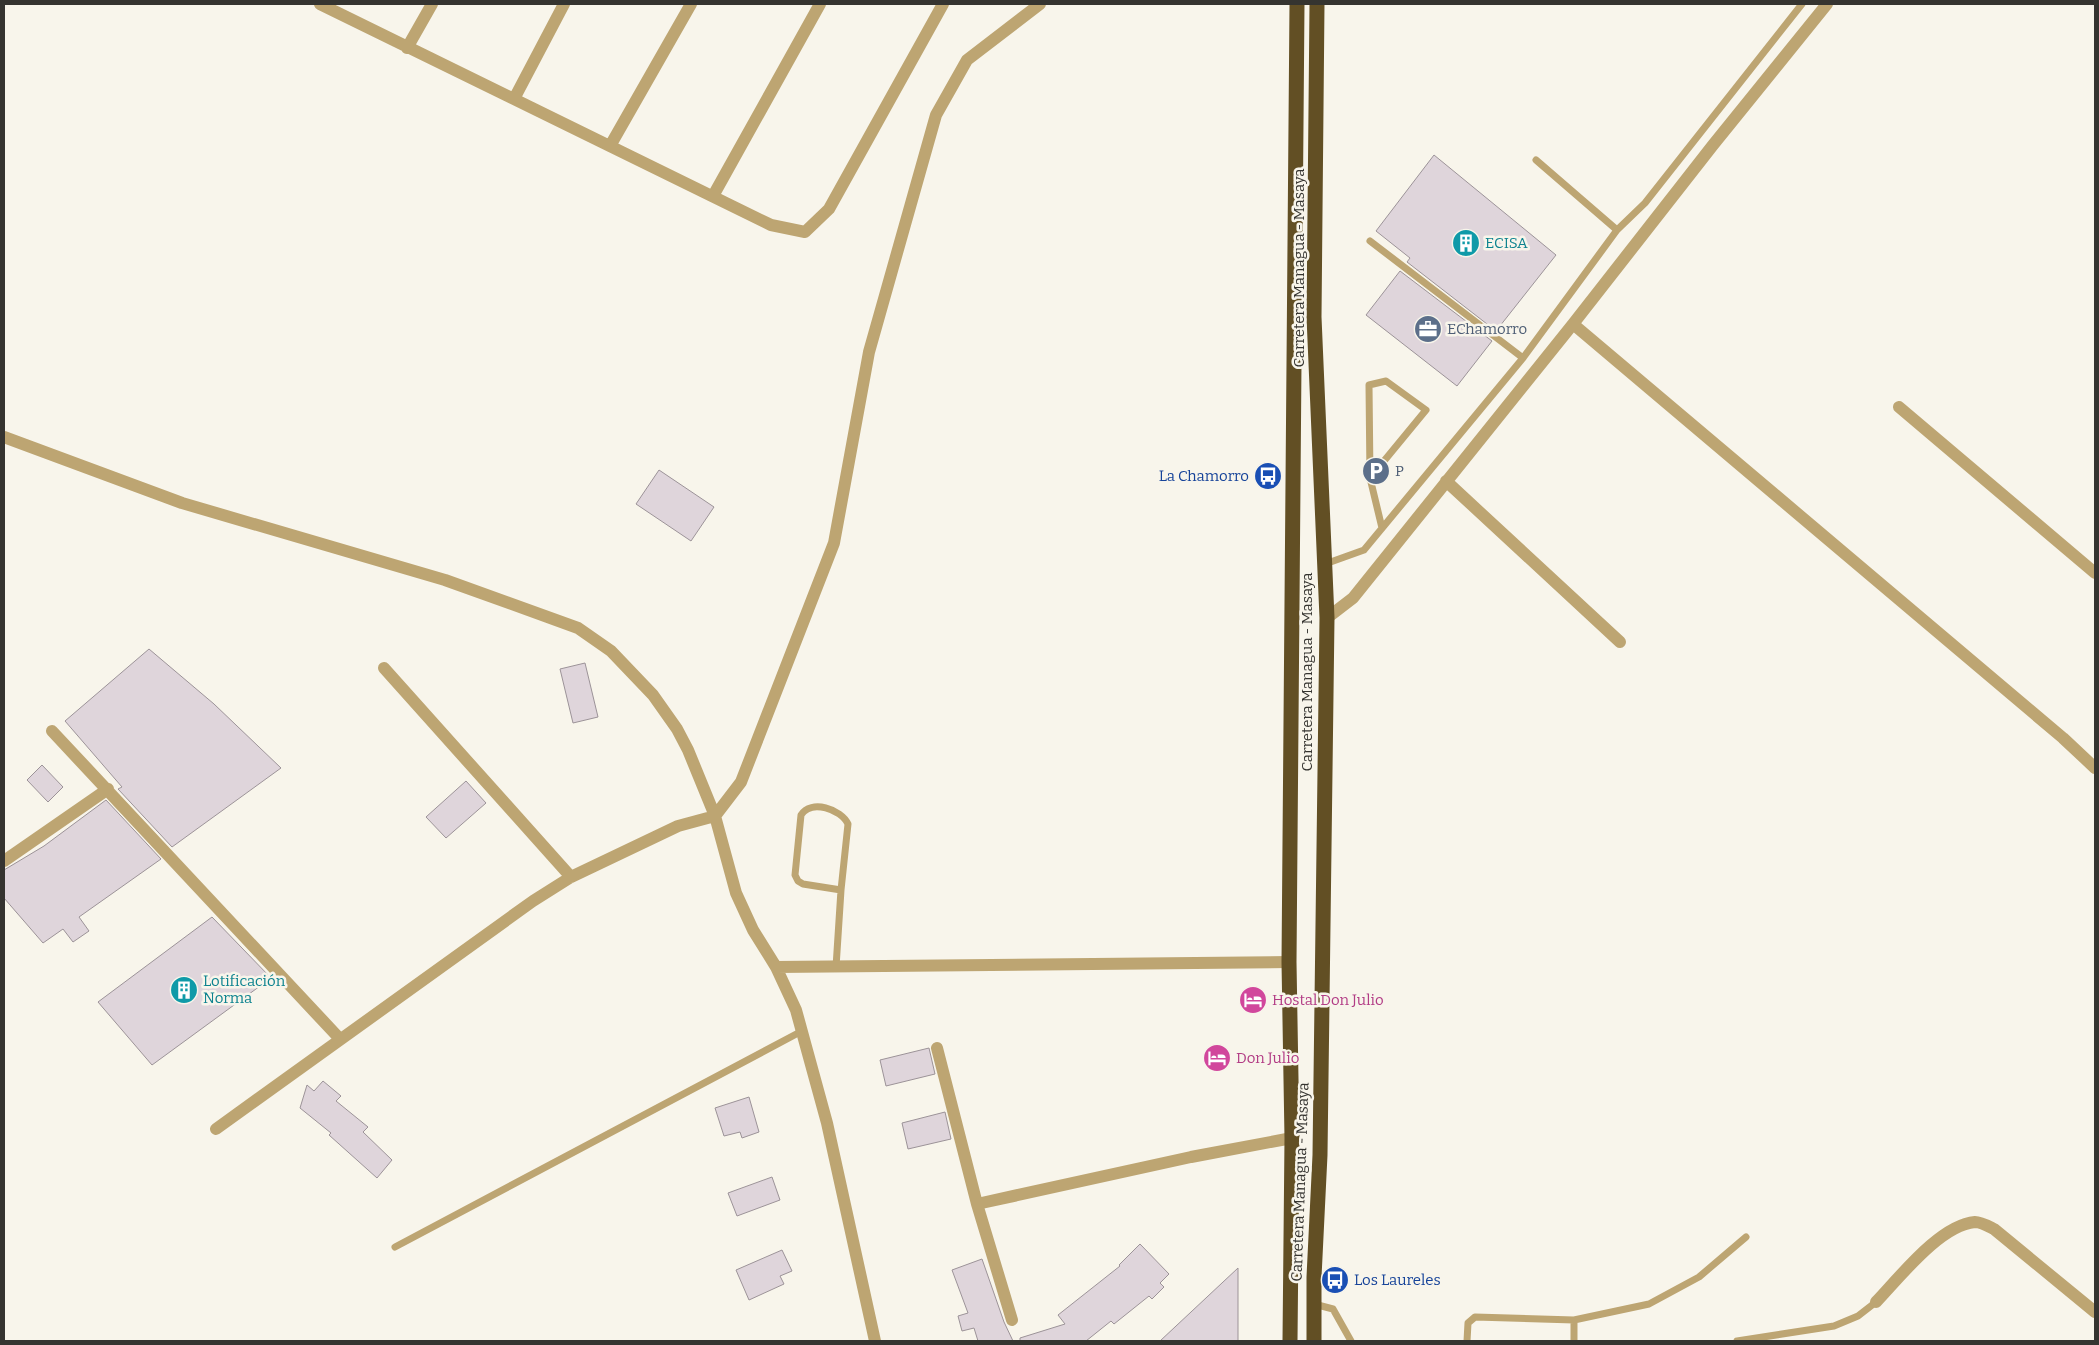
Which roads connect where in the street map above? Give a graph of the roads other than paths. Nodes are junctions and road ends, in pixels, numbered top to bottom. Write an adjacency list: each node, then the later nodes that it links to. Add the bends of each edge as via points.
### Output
1 (320, 4): 12 (street)
2 (432, 4): 12 (street)
3 (564, 4): 13 (street)
4 (691, 4): 14 (street)
5 (820, 4): 16 (street)
6 (943, 4): 16 (street, via 829,209 805,232 771,225)
7 (1040, 4): 34 (street, via 967,60 936,115 869,352 834,543 740,782)
8 (1297, 4): 38 (highway, Carretera Managua - Masaya)
9 (1317, 4): 26 (highway, Carretera Managua - Masaya, via 1314,317)
10 (1802, 4): 17 (lane, via 1646,203)
11 (1827, 4): 19 (street)
12 (407, 48): 13 (street)
13 (514, 99): 14 (street)
14 (610, 146): 16 (street)
15 (1536, 160): 17 (lane)
16 (713, 196)
17 (1618, 230): 20 (lane)
18 (1370, 241): 20 (lane)
19 (1573, 324): 24 (street); 32 (street)
20 (1523, 358): 25 (lane)
21 (1899, 407): 27 (street)
22 (4, 437): 34 (street, via 182,503 445,580 578,628 611,651 677,729)
23 (1370, 478): 23 (lane, via 1426,410 1386,381 1369,385); 25 (lane)
24 (1446, 481): 28 (street, via 1353,598); 29 (street)
25 (1382, 528): 26 (lane, via 1364,550)
26 (1325, 564): 28 (highway, Carretera Managua - Masaya)
27 (2095, 573)
28 (1327, 618): 50 (highway, Carretera Managua - Masaya, via 1320,1154)
29 (1620, 642)
30 (384, 668): 36 (street)
31 (52, 730): 33 (street)
32 (2095, 768)
33 (108, 789): 35 (street); 42 (street)
34 (715, 816): 36 (street, via 678,826); 39 (street, via 736,893 753,930)
35 (4, 861)
36 (571, 877): 42 (street)
37 (841, 890): 37 (lane, via 848,824 839,812 811,806 801,815 795,875 803,884); 40 (lane)
38 (1289, 962): 40 (street); 45 (highway, Carretera Managua - Masaya)
39 (776, 967): 40 (street); 41 (street)
40 (836, 967)
41 (802, 1031): 48 (lane); 54 (street, via 827,1123)
42 (340, 1040): 44 (street)
43 (937, 1048): 46 (street)
44 (216, 1129)
45 (1292, 1138): 46 (street); 55 (highway, Carretera Managua - Masaya)
46 (978, 1204): 52 (street)
47 (1746, 1237): 53 (lane, via 1699,1277 1649,1304)
48 (395, 1247)
49 (1876, 1302): 51 (street, via 1941,1236 1962,1225 1978,1222 1994,1229); 60 (lane, via 1858,1316 1834,1326)
50 (1314, 1304): 56 (highway, Carretera Managua - Masaya); 57 (lane, via 1333,1309)
51 (2095, 1312)
52 (1012, 1320)
53 (1574, 1320): 58 (lane, via 1474,1318 1468,1323); 59 (lane)
54 (875, 1341)
55 (1290, 1341)
56 (1314, 1341)
57 (1351, 1341)
58 (1467, 1341)
59 (1574, 1341)
60 (1737, 1341)

